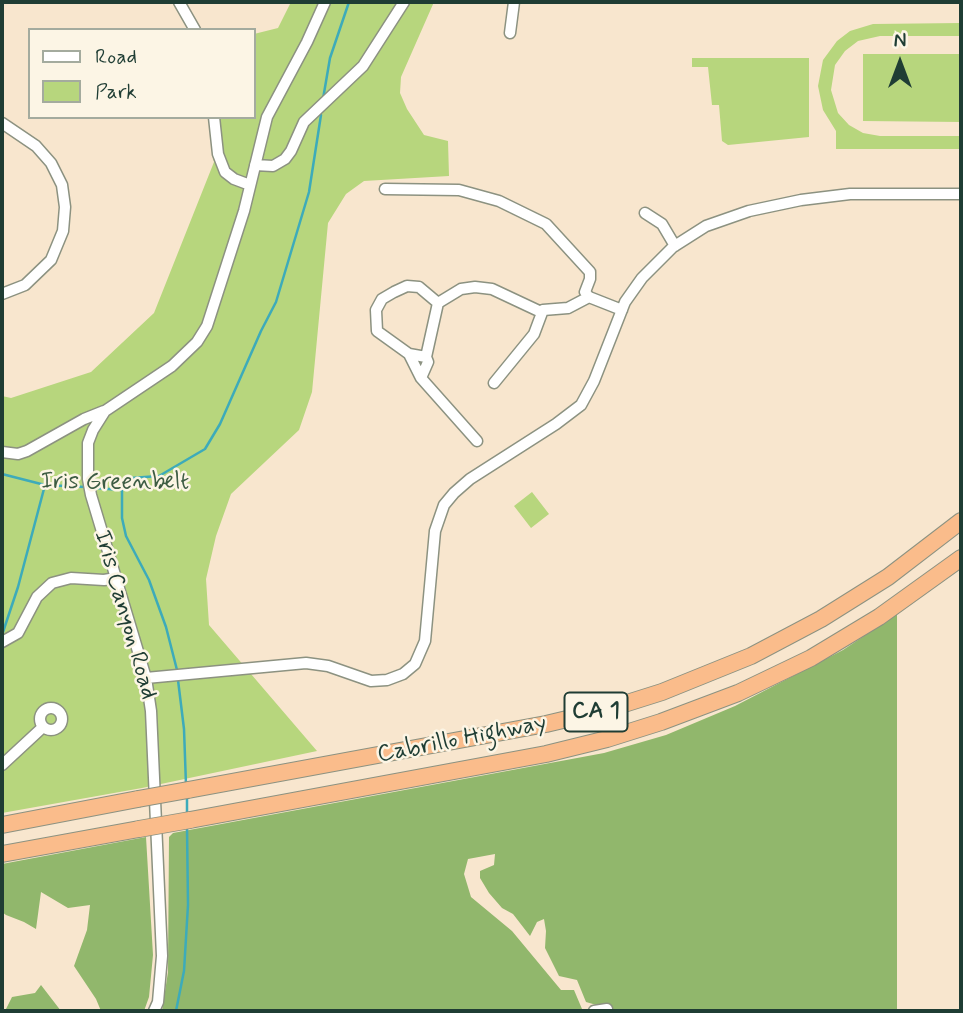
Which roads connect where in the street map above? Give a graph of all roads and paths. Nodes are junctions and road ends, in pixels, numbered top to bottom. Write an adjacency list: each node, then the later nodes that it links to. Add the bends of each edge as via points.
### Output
1 (179, 2): 5 (street)
2 (325, 2): 9 (street, Iris Canyon Road, via 267,117)
3 (404, 2): 9 (street, via 363,66 304,122 285,159 273,166)
4 (514, 2): 6 (street)
5 (194, 28)
6 (510, 33)
7 (214, 119): 10 (street, via 225,172)
8 (2, 123): 15 (street, via 36,146 51,163 62,185 65,206 60,242 51,260 25,285)
9 (254, 166): 10 (street, Iris Canyon Road)
10 (250, 186): 24 (street, Iris Canyon Road, via 207,326 172,366)
11 (385, 189): 16 (street, via 472,192 546,224 590,272 585,292)
12 (961, 194): 14 (street, via 850,194 801,200 706,226)
13 (645, 213): 14 (street, via 662,224)
14 (675, 246): 18 (street, via 642,278)
15 (2, 294)
16 (589, 297): 18 (street); 19 (street, via 573,306)
17 (438, 303): 19 (street, via 461,289 483,287); 20 (street, via 419,287 407,286 382,299 376,310 377,331); 21 (street)
18 (622, 310): 31 (street, via 581,405 470,479 444,505 435,531 425,641 409,670 379,681 306,663)
19 (541, 312): 23 (street, via 534,334)
20 (409, 354): 21 (street); 22 (street)
21 (426, 357): 22 (street)
22 (421, 378): 25 (street)
23 (494, 383)
24 (106, 411): 26 (street, via 27,452); 29 (street, Iris Canyon Road, via 88,443 88,479)
25 (477, 441)
26 (2, 452)
27 (961, 520): 34 (highway, Cabrillo Highway / CA 1, bridge, via 905,565 830,614 751,656 605,710)
28 (961, 558): 35 (highway, Cabrillo Highway / CA 1, bridge, via 879,617 811,658 738,693 607,739 547,754)
29 (116, 578): 30 (street, via 71,578 52,583 37,597 18,633); 31 (street, Iris Canyon Road)
30 (2, 642)
31 (146, 678): 37 (street, Iris Canyon Road, via 162,956)
32 (43, 727): 33 (street)
33 (2, 765)
34 (2, 825)
35 (2, 854)
36 (607, 1009): 38 (street)
37 (154, 1011)
38 (594, 1011)

